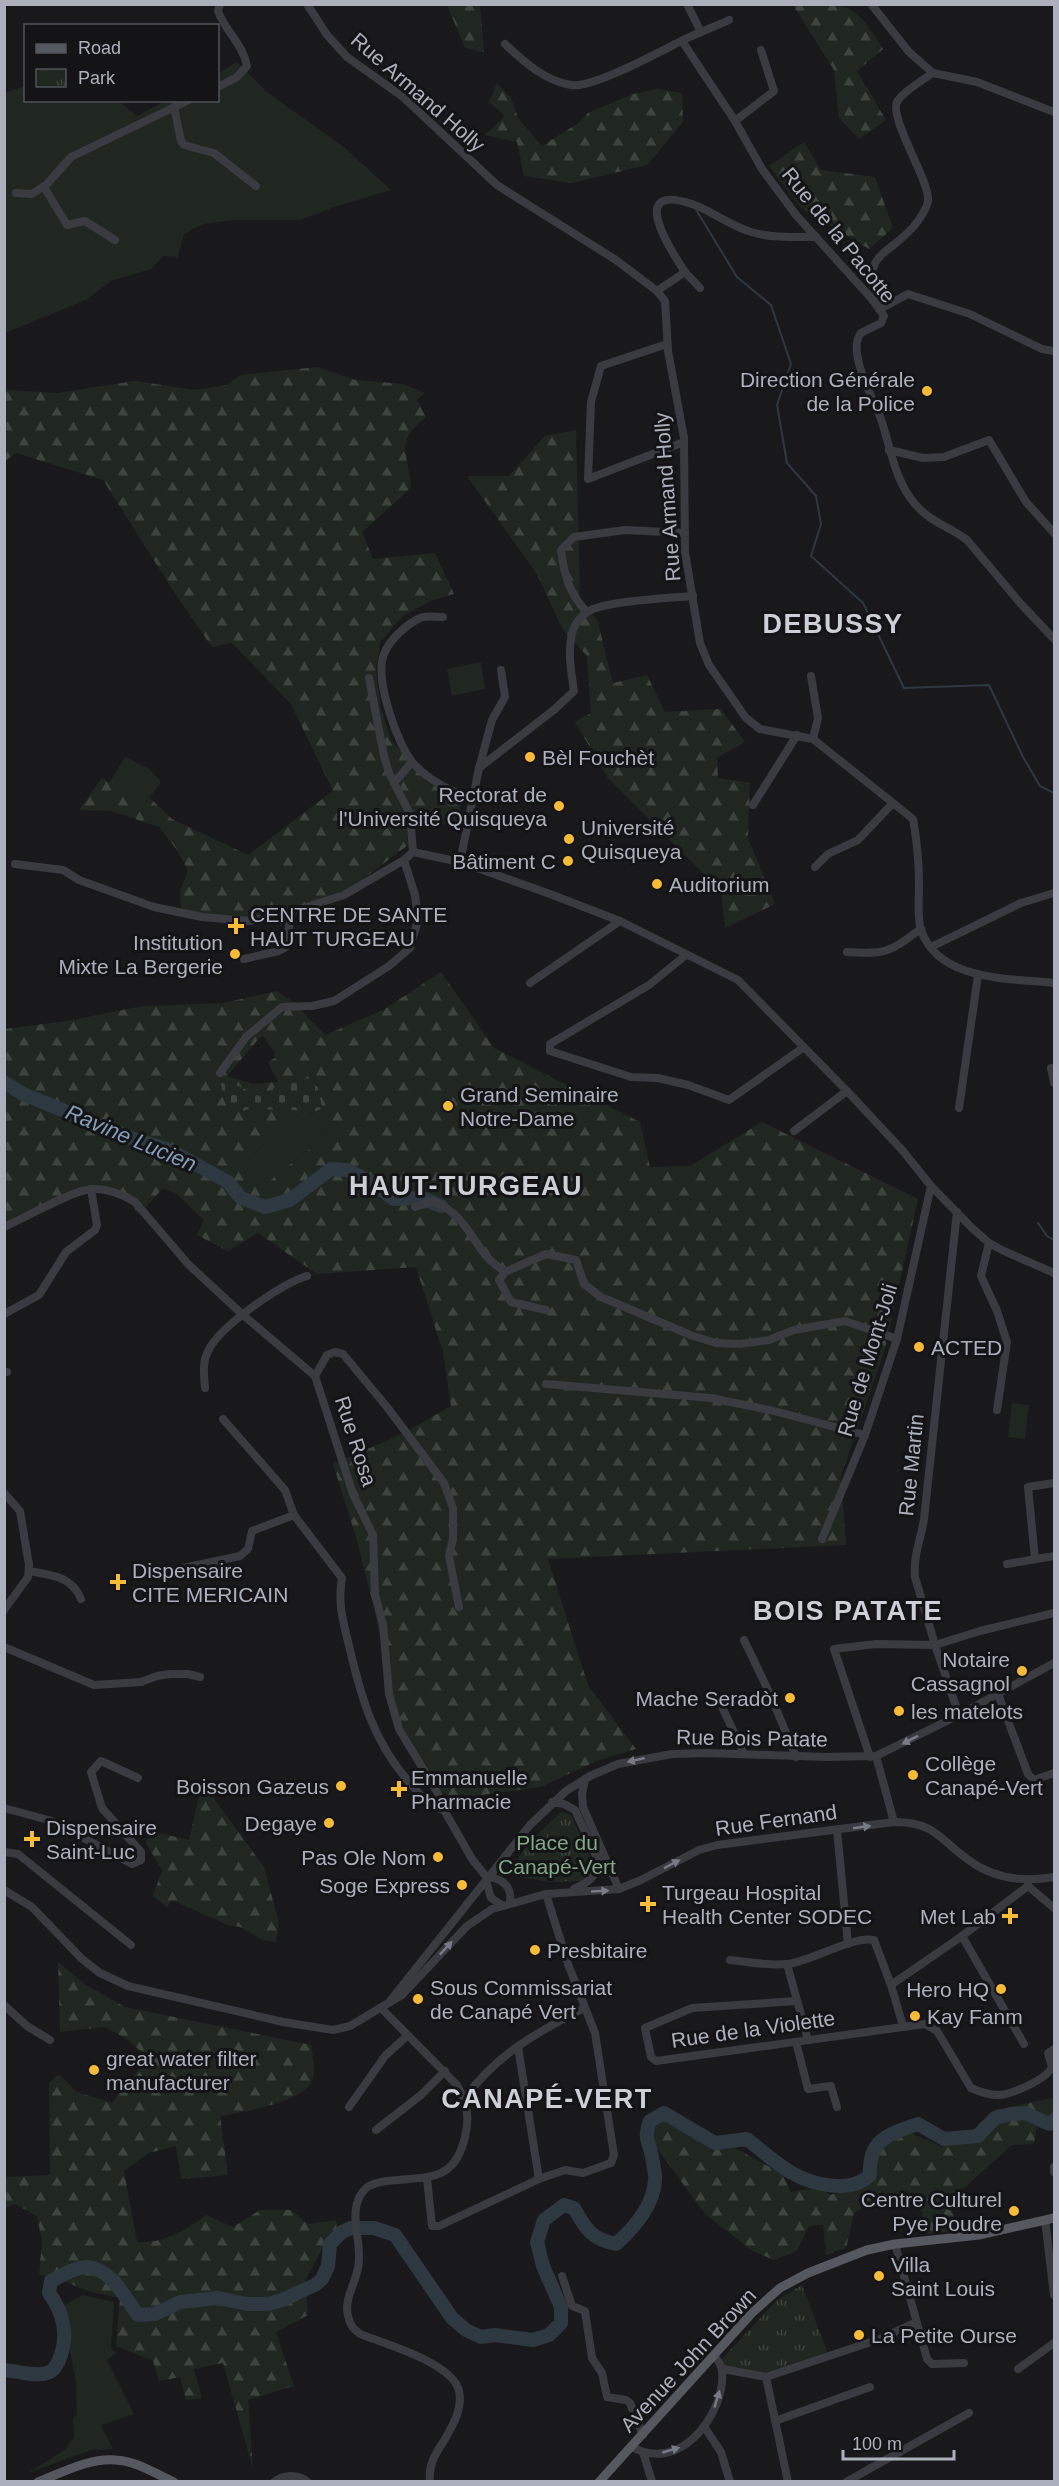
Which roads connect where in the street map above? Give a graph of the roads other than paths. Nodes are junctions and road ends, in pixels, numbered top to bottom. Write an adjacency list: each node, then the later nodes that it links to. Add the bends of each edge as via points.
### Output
1 (220, 4): 11 (street, via 222,22 237,41 247,66)
2 (307, 4): 23 (street, Rue Armand Holly, via 347,57 403,97 497,185 616,260)
3 (687, 4): 6 (street)
4 (871, 4): 10 (street, via 909,52)
5 (729, 20): 6 (street)
6 (701, 32): 7 (street)
7 (682, 40): 8 (street, via 631,66 574,86 525,63); 15 (street, Rue de la Pacotte)
8 (505, 44)
9 (761, 51): 15 (street, via 774,91)
10 (933, 73): 14 (street, via 977,82); 24 (street, via 896,103 928,201 910,232 873,264 871,275)
11 (219, 86)
12 (185, 102): 13 (street)
13 (174, 107): 16 (street, via 184,145 214,153); 17 (street, via 71,157)
14 (1054, 112)
15 (735, 121): 19 (street, Rue de la Pacotte, via 762,169)
16 (256, 186)
17 (44, 187): 18 (street, via 32,194); 20 (street, via 64,224 85,221)
18 (16, 193)
19 (816, 237): 21 (street, via 751,232 693,204 670,198 657,206 656,213 667,245); 24 (street, Rue de la Pacotte)
20 (115, 240)
21 (685, 272): 22 (street); 23 (street)
22 (700, 288)
23 (657, 291): 25 (street, Rue Armand Holly, via 665,301)
24 (880, 309): 26 (street, via 908,294 970,314 1042,349); 28 (street, Rue de la Pacotte, via 884,316 881,323 861,333 856,346)
25 (667, 344): 27 (street, Rue Armand Holly); 27 (street, via 602,366 591,402 588,478)
26 (1054, 351)
27 (684, 442): 30 (street, Rue Armand Holly)
28 (889, 450): 29 (street, via 923,458 944,457 988,440 1026,502); 34 (street, Rue de la Pacotte, via 902,487 918,507 931,520 967,540)
29 (1054, 532)
30 (685, 533): 31 (street, Rue Armand Holly); 32 (street, via 625,530 574,537 561,550 564,574 572,594)
31 (693, 596): 32 (street); 38 (street, Rue Armand Holly, via 700,643 709,665 746,718 760,729)
32 (587, 612): 41 (street, via 573,630 570,661 574,690)
33 (443, 617): 40 (street, via 421,617 404,629 383,654 387,705)
34 (1054, 639)
35 (501, 670): 41 (street, via 505,697 492,720)
36 (811, 676): 39 (street, via 818,718)
37 (369, 678): 42 (street, via 384,756)
38 (797, 735): 39 (street, Rue Armand Holly); 45 (street)
39 (813, 739): 44 (street, Rue Armand Holly)
40 (412, 762): 42 (street); 43 (street, via 429,778)
41 (479, 768): 48 (street)
42 (394, 783): 46 (street, via 410,814)
43 (455, 792)
44 (892, 804): 50 (street, via 858,840 828,854); 54 (street, Rue Armand Holly, via 913,819)
45 (753, 805)
46 (413, 852): 47 (street); 48 (street)
47 (404, 860): 52 (street, via 344,895); 64 (street, via 418,920 410,948 334,1001 282,1007 246,1037)
48 (460, 862): 53 (street)
49 (15, 864): 52 (street, via 63,870 154,908 202,917 250,921)
50 (815, 867)
51 (1054, 893): 55 (street, via 1021,903)
52 (291, 912): 58 (street, via 286,947)
53 (620, 921): 57 (street); 60 (street)
54 (921, 929): 55 (street, Rue Armand Holly); 56 (street, via 895,948 876,954)
55 (931, 946): 59 (street, Rue Armand Holly, via 955,967)
56 (847, 952)
57 (686, 955): 62 (street, via 738,980); 62 (street, via 649,985 550,1044 550,1051 632,1077 688,1085 729,1100)
58 (244, 959)
59 (978, 975): 61 (street, Rue Armand Holly); 67 (street)
60 (530, 983)
61 (1054, 983)
62 (804, 1047): 66 (street)
63 (1050, 1068): 65 (street)
64 (220, 1073)
65 (1054, 1083)
66 (847, 1091): 68 (street); 69 (street)
67 (959, 1108)
68 (794, 1131)
69 (931, 1186): 72 (street); 81 (street, Rue de Mont-Joli)
70 (91, 1189): 73 (street); 79 (street, via 95,1230 66,1252 39,1295); 80 (street, Rue Rosa, via 111,1191 135,1202 176,1251)
71 (415, 1208): 75 (street, via 433,1201 449,1208 487,1258)
72 (957, 1212): 74 (street); 102 (street, Rue Martin, via 924,1519 914,1566)
73 (4, 1227)
74 (989, 1243): 76 (street); 85 (street, via 981,1276 1006,1342)
75 (505, 1272): 78 (street, via 499,1281 511,1302); 81 (street, via 546,1254 576,1260 584,1284 601,1297 716,1343 769,1340 794,1330 845,1321)
76 (1054, 1273)
77 (307, 1276): 80 (street, via 270,1295)
78 (546, 1310)
79 (4, 1314)
80 (243, 1315): 82 (street, Rue Rosa); 84 (street, via 209,1349 204,1368)
81 (897, 1339): 87 (street, Rue de Mont-Joli)
82 (315, 1376): 98 (street, via 327,1354 343,1354 441,1476 453,1508 449,1556); 117 (street, Rue Rosa, via 358,1506 373,1535 375,1594 383,1624 389,1694 403,1738 438,1791)
83 (546, 1384): 87 (street, via 711,1398)
84 (205, 1388)
85 (997, 1410)
86 (223, 1419): 90 (street, via 285,1490)
87 (865, 1435): 91 (street, Rue de Mont-Joli)
88 (1054, 1483): 93 (street, via 1028,1487)
89 (4, 1493): 95 (street, via 20,1511)
90 (294, 1515): 96 (street, via 252,1531 248,1549 240,1556); 117 (street, via 342,1578 338,1597 365,1707 377,1737 427,1803)
91 (822, 1539)
92 (1054, 1556): 93 (street)
93 (1035, 1559): 94 (street)
94 (1007, 1564)
95 (29, 1570): 97 (street, via 67,1580); 99 (street)
96 (174, 1570)
97 (81, 1599)
98 (459, 1607)
99 (4, 1610)
100 (1054, 1613): 102 (street)
101 (744, 1640): 111 (street)
102 (935, 1645): 108 (street, Rue Martin); 110 (street, via 876,1644 834,1649)
103 (4, 1647): 105 (street, via 94,1685 141,1682 170,1674)
104 (1054, 1663): 106 (street, Rue Bois Patate)
105 (201, 1677)
106 (998, 1695): 108 (street, Rue Bois Patate); 112 (street, via 1028,1773 1034,1780)
107 (723, 1709): 109 (street)
108 (960, 1715): 110 (street, Rue Bois Patate, one-way to 110)
109 (744, 1754): 111 (street, Rue Bois Patate); 114 (street, Rue Bois Patate, one-way to 114, via 657,1756 618,1764)
110 (873, 1756): 111 (street, Rue Bois Patate); 118 (street)
111 (796, 1757)
112 (1054, 1773)
113 (138, 1778): 116 (street, via 101,1761 91,1772 102,1808 141,1852 137,1863 132,1864 52,1821)
114 (585, 1779): 115 (street, Rue Bois Patate); 124 (street, via 583,1807)
115 (552, 1802): 122 (street, Rue Bois Patate); 126 (street, via 575,1810 598,1860 591,1879)
116 (4, 1808)
117 (444, 1810): 122 (street, Rue Rosa)
118 (894, 1822): 119 (street, Rue Fernand, one-way to 118); 123 (street, Rue Fernand, via 926,1826 972,1863)
119 (837, 1830): 124 (street, Rue Fernand, one-way to 119, via 717,1845); 132 (street)
120 (4, 1852): 133 (street, via 18,1854)
121 (1054, 1877): 123 (street, Rue Fernand)
122 (488, 1879): 128 (street, via 506,1884); 129 (street, via 488,1893); 138 (street, Rue Bois Patate)
123 (1028, 1884): 130 (street); 131 (street)
124 (619, 1889): 126 (street, Rue Fernand, one-way to 124)
125 (4, 1890): 140 (street, via 32,1906 100,1973 128,1986 333,2030 350,2026)
126 (570, 1891): 127 (street, Rue Fernand)
127 (546, 1894): 128 (street, Rue Fernand); 141 (street)
128 (510, 1902): 129 (street, Rue Fernand)
129 (501, 1905): 138 (street, Rue Fernand, one-way to 129, via 407,1991 467,1926)
130 (1054, 1908)
131 (963, 1936): 136 (street); 147 (street)
132 (848, 1944): 135 (street); 136 (street, via 874,1940)
133 (130, 1945)
134 (730, 1960): 135 (street)
135 (787, 1964): 137 (street)
136 (891, 1985): 142 (street)
137 (796, 2001): 145 (street); 146 (street, Rue de la Violette, via 692,2008 649,2026 645,2032 651,2057 656,2061)
138 (389, 2002): 140 (street)
139 (4, 2005): 144 (street)
140 (381, 2008): 143 (street)
141 (584, 2008): 148 (street); 158 (street, via 595,2033 614,2155 611,2163 583,2173 565,2170)
142 (903, 2026): 145 (street, Rue de la Violette); 149 (street, Rue de la Violette, via 932,2026 971,2088 990,2094 1015,2090 1050,2072 1048,2053)
143 (407, 2036): 150 (street); 152 (street, via 386,2056)
144 (50, 2040)
145 (808, 2040): 146 (street, Rue de la Violette)
146 (796, 2042): 153 (street, via 808,2089 831,2086)
147 (1024, 2044)
148 (518, 2047): 151 (street, via 478,2079); 158 (street)
149 (1054, 2049)
150 (445, 2071): 151 (street); 154 (street)
151 (465, 2098): 157 (street, via 468,2127 456,2163)
152 (349, 2107)
153 (837, 2107)
154 (376, 2130)
155 (1054, 2167): 156 (street)
156 (1054, 2172)
157 (427, 2179): 158 (street, via 432,2226); 181 (street, via 383,2181 368,2186 360,2196 356,2222 359,2267 348,2297 348,2314 351,2327 360,2334 435,2365 449,2375 459,2390 455,2422 430,2463)
158 (539, 2179)
159 (1050, 2219): 160 (main road, Avenue John Brown, via 979,2235); 162 (street)
160 (895, 2244): 163 (street); 165 (main road, Avenue John Brown, via 836,2261 780,2288)
161 (562, 2276): 174 (street, via 572,2306 585,2311 592,2358 602,2373 607,2397 630,2403)
162 (1054, 2295)
163 (916, 2322): 166 (street, via 932,2364); 169 (street, via 880,2339)
164 (1054, 2343): 168 (street)
165 (714, 2356): 167 (street); 174 (main road, Avenue John Brown)
166 (964, 2363)
167 (723, 2369): 169 (street); 173 (street, one-way to 167, via 717,2401)
168 (1018, 2369)
169 (766, 2377): 172 (street)
170 (870, 2387): 172 (street)
171 (969, 2413): 186 (street)
172 (775, 2421): 185 (street)
173 (705, 2428): 176 (street, one-way to 173, via 678,2450); 184 (street, via 721,2452)
174 (643, 2435): 175 (main road, Avenue John Brown)
175 (632, 2447): 176 (street); 182 (main road, Avenue John Brown)
176 (643, 2452): 183 (street)
177 (38, 2481): 178 (main road, via 115,2459)
178 (172, 2481)
179 (273, 2481): 180 (street, via 292,2476)
180 (308, 2481)
181 (430, 2481)
182 (599, 2481)
183 (652, 2481)
184 (730, 2481)
185 (788, 2481)
186 (846, 2481)

